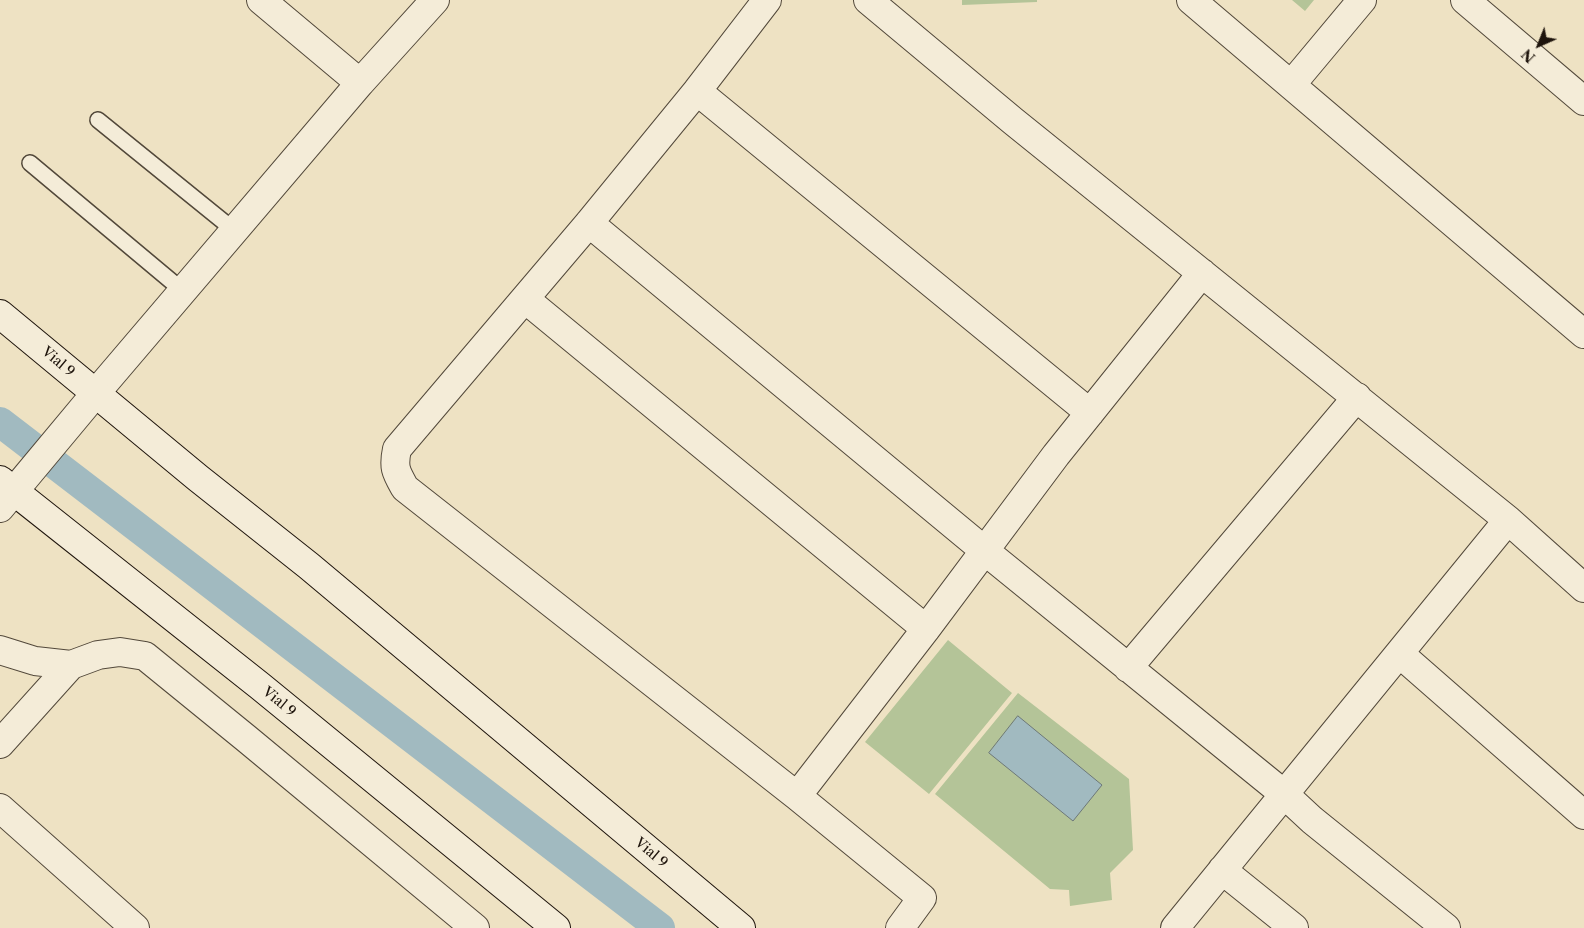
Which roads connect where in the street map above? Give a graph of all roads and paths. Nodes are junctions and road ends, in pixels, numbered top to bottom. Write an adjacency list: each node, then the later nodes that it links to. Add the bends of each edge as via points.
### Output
1 (261, 0): 8 (street)
2 (435, 0): 8 (street)
3 (767, 0): 10 (street)
4 (868, 0): 16 (street)
5 (1191, 0): 9 (street)
6 (1362, 0): 9 (street)
7 (1465, 0): 11 (street)
8 (360, 83): 15 (street)
9 (1291, 85): 20 (street)
10 (697, 91): 14 (street); 23 (street)
11 (1584, 100)
12 (98, 120): 15 (lane)
13 (30, 163): 17 (lane)
14 (589, 223): 18 (street); 26 (street)
15 (235, 230): 17 (street)
16 (1202, 273): 22 (street); 23 (street)
17 (183, 291): 21 (street)
18 (525, 299): 28 (street); 35 (street, via 397,449 395,471 405,488)
19 (0, 314): 21 (street, Vial 9)
20 (1584, 334)
21 (95, 394): 24 (street); 42 (street, Vial 9, via 309,566)
22 (1356, 397): 25 (street); 32 (street)
23 (1090, 413): 26 (street)
24 (5, 493): 41 (street, Vial 9, via 260,686)
25 (1508, 520): 27 (street); 30 (street)
26 (985, 551): 28 (street); 32 (street)
27 (1584, 588)
28 (926, 629): 35 (street)
29 (0, 650): 31 (street, via 35,661)
30 (1400, 654): 34 (street); 37 (street)
31 (71, 665): 33 (street); 40 (street, via 98,655 120,652 145,656)
32 (1128, 668): 34 (street)
33 (0, 744)
34 (1284, 794): 38 (street); 46 (street)
35 (798, 796): 43 (street, via 922,898)
36 (0, 808): 39 (street)
37 (1584, 815)
38 (1222, 870): 44 (street); 45 (street)
39 (135, 928)
40 (475, 928)
41 (556, 928)
42 (741, 928)
43 (900, 928)
44 (1175, 928)
45 (1294, 928)
46 (1446, 928)

